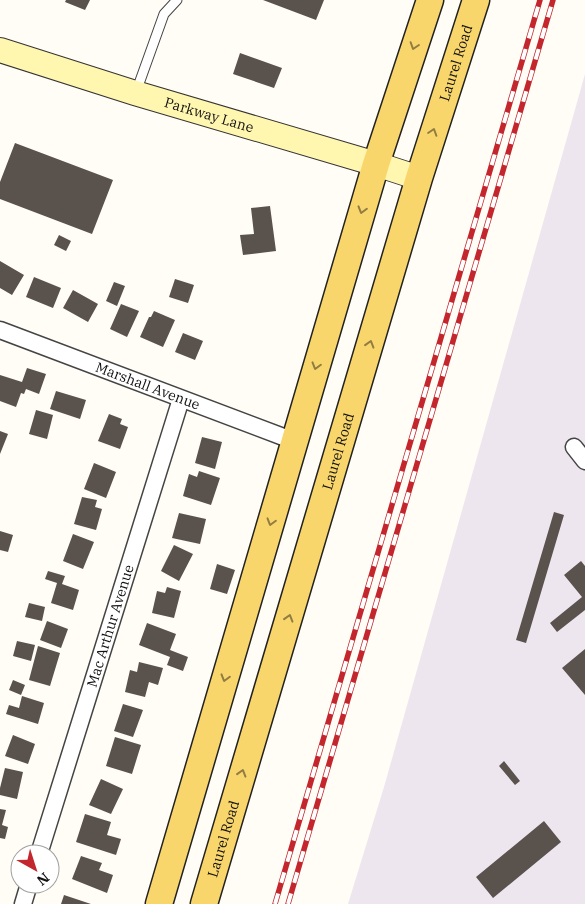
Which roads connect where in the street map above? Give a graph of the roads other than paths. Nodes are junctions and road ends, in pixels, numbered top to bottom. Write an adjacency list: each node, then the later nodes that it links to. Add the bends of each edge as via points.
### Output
1 (177, 0): 5 (lane, via 164,14)
2 (430, 0): 6 (main road, one-way to 6)
3 (476, 0): 7 (main road, Laurel Road, one-way to 3)
4 (0, 50): 5 (main road, Parkway Lane)
5 (135, 93): 6 (main road, Parkway Lane)
6 (376, 164): 7 (main road, Parkway Lane); 10 (main road, one-way to 10)
7 (419, 178): 15 (main road, Laurel Road, one-way to 7)
8 (2, 334): 9 (street, Marshall Avenue)
9 (181, 399): 10 (street, Marshall Avenue); 13 (street, Mac Arthur Avenue)
10 (294, 441): 14 (main road, one-way to 14)
11 (574, 448): 12 (street)
12 (585, 461)
13 (42, 844)
14 (159, 904)
15 (204, 904)

